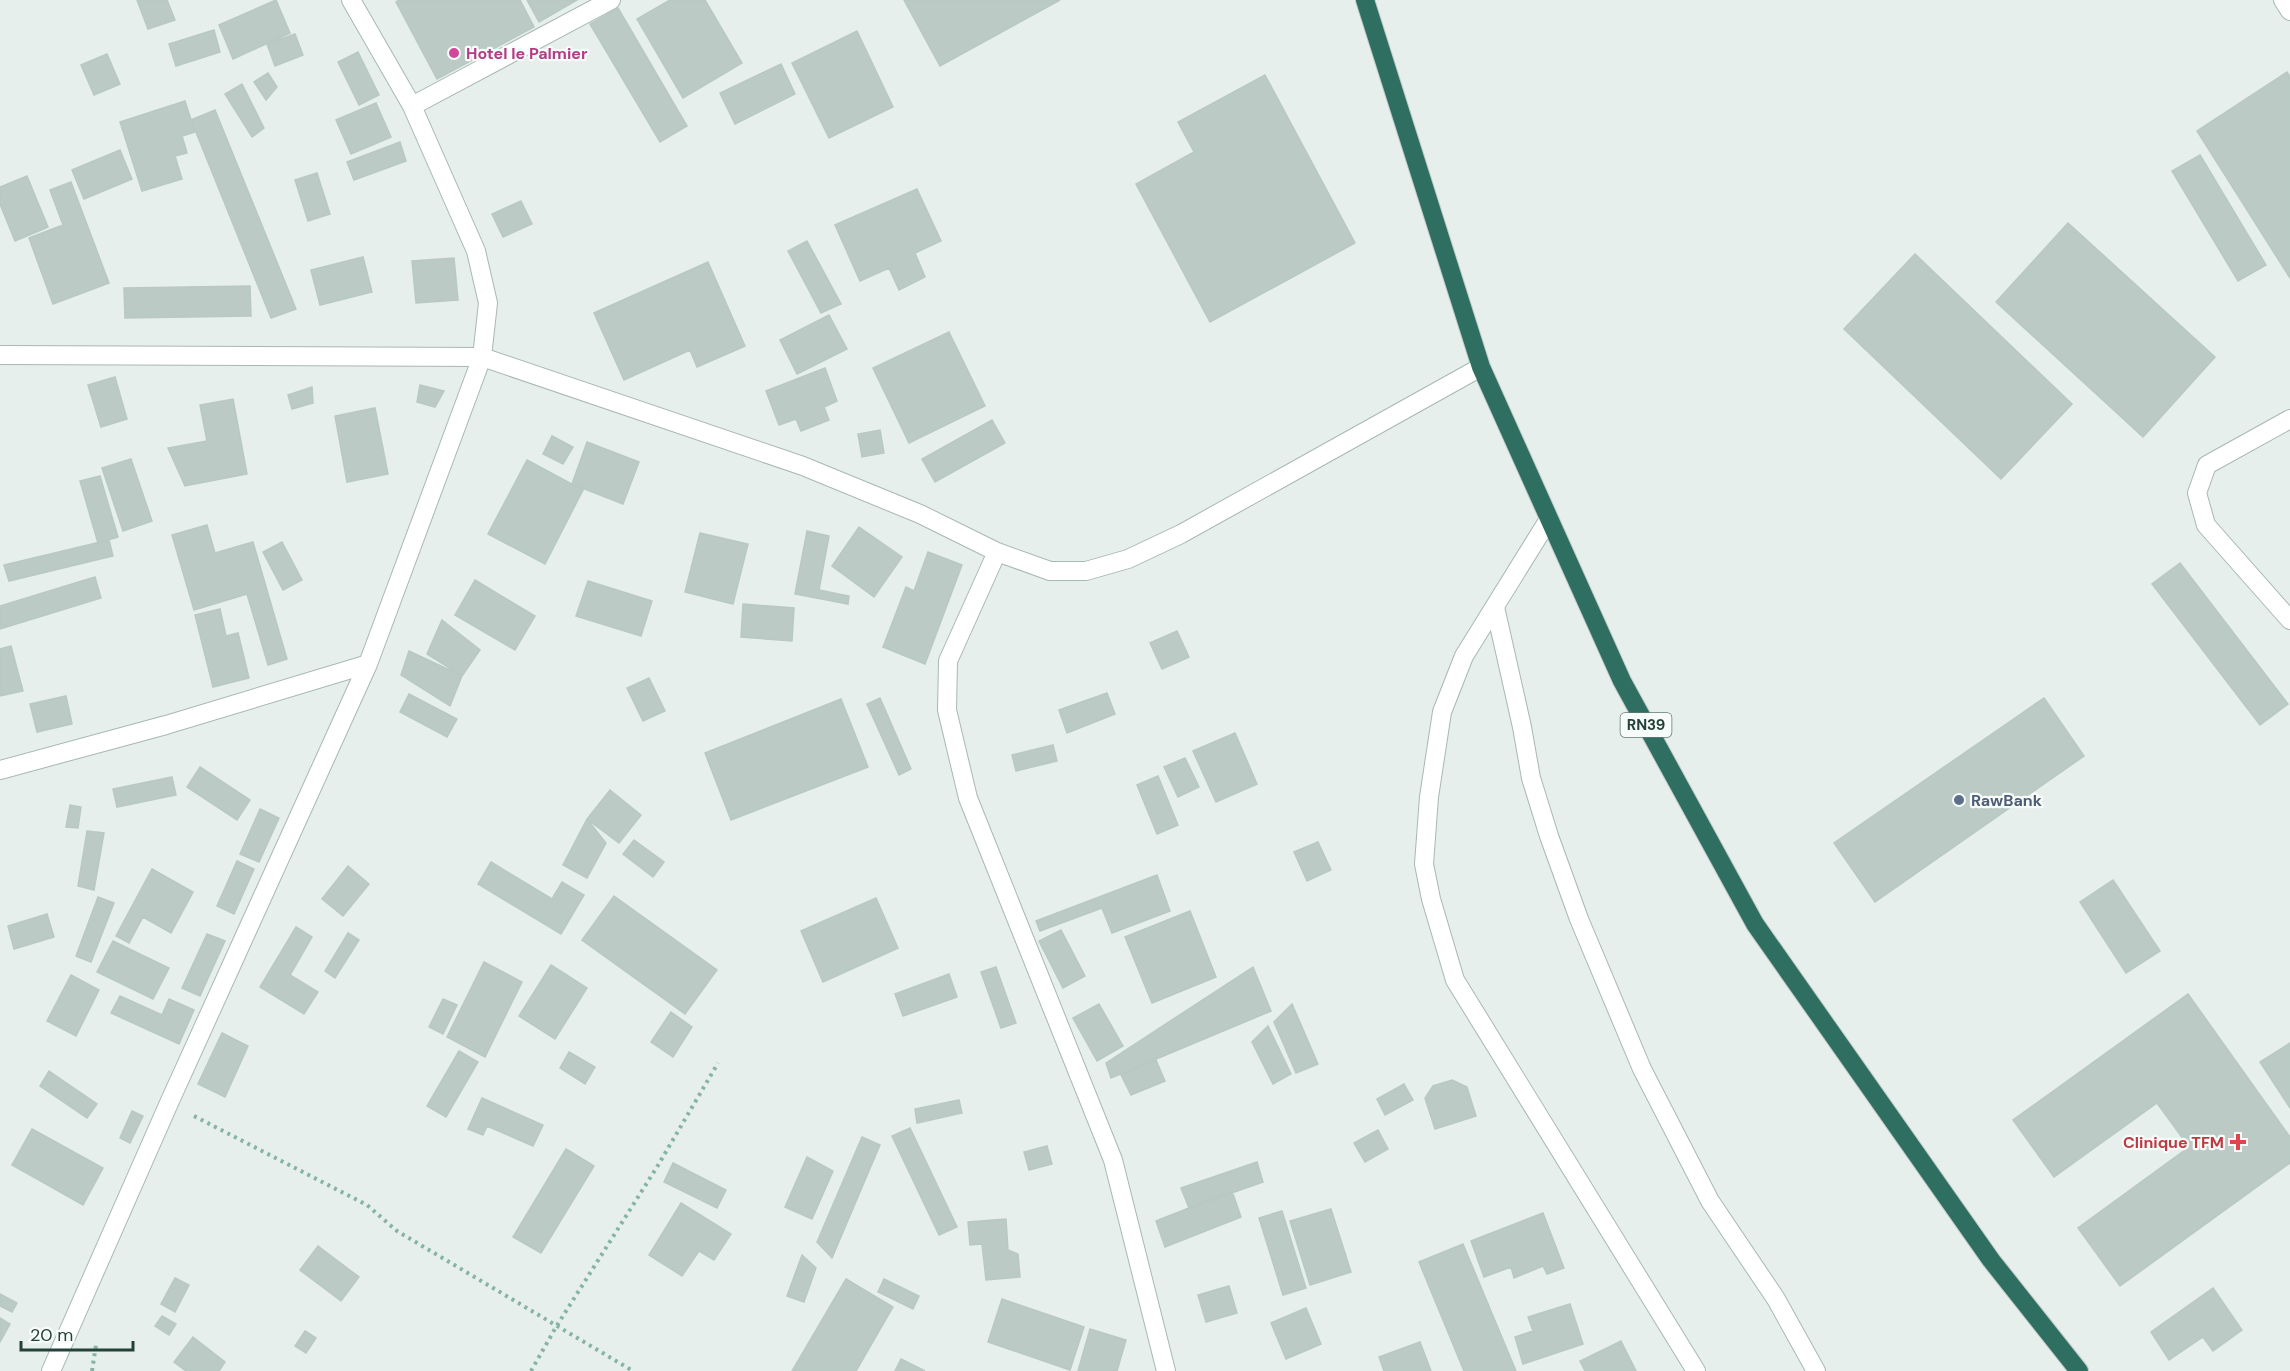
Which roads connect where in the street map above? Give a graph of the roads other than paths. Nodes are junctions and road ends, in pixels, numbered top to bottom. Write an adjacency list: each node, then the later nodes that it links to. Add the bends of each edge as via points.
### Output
1 (351, 0): 6 (street)
2 (611, 0): 6 (street)
3 (1365, 0): 9 (highway, RN39)
4 (2283, 0): 5 (street)
5 (2290, 11)
6 (412, 106): 8 (street, via 476,251 488,303)
7 (0, 355): 8 (street)
8 (482, 357): 12 (street, via 803,466 920,514); 15 (street)
9 (1481, 367): 11 (highway, RN39); 12 (street, via 1128,559 1086,571 1050,571)
10 (2290, 419): 14 (street, via 2207,465 2197,493 2206,525)
11 (1549, 519): 13 (street); 21 (highway, RN39, via 1622,681 1755,924 1991,1260)
12 (997, 552): 18 (street, via 948,661 947,710 968,798 1113,1160)
13 (1495, 607): 19 (street, via 1464,656 1442,712 1424,864 1431,900 1455,980); 20 (street, via 1531,777 1549,836 1637,1058 1710,1201 1776,1299)
14 (2290, 620)
15 (368, 664): 16 (street); 17 (street)
16 (0, 770)
17 (51, 1371)
18 (1166, 1371)
19 (1696, 1371)
20 (1816, 1371)
21 (2079, 1371)

